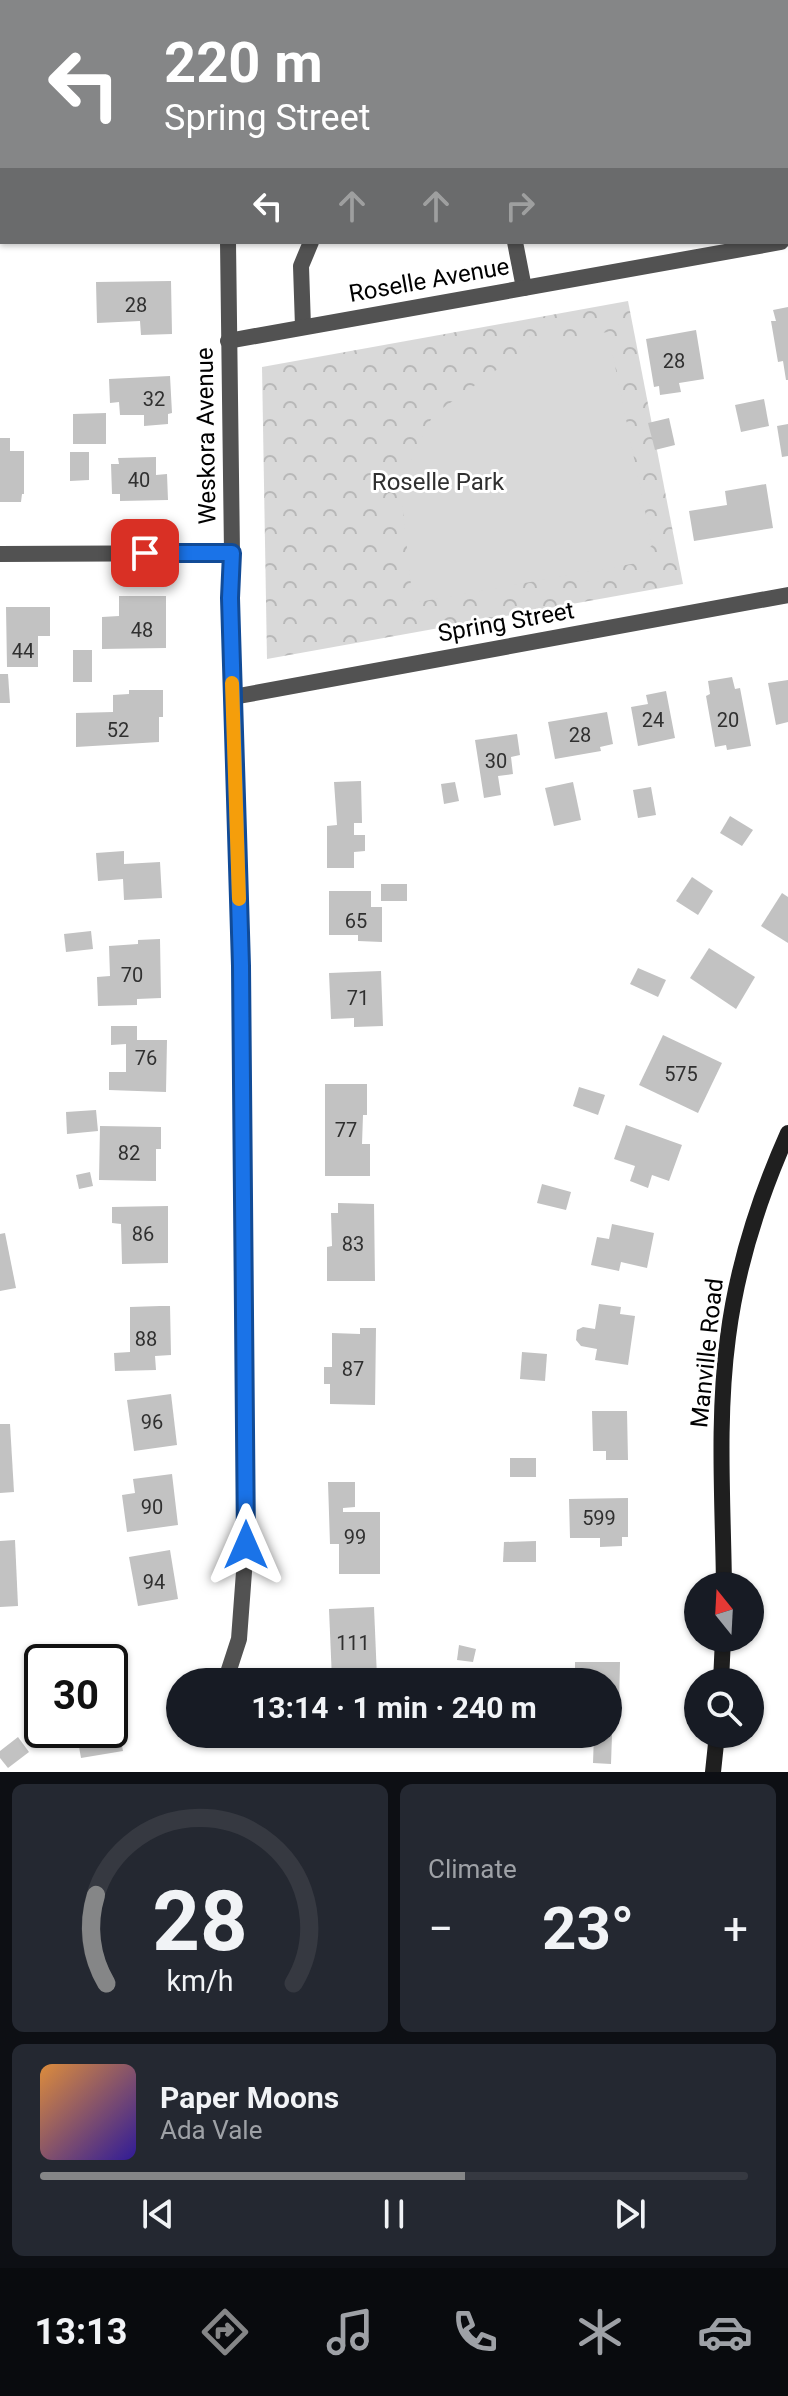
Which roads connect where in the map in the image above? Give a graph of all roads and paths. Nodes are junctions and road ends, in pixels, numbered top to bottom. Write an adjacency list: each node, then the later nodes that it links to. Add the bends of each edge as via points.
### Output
1 (228, 244): 7 (street, Weskora Avenue)
2 (310, 244): 6 (street, via 301,266)
3 (515, 244): 5 (street)
4 (768, 244): 5 (street, Roselle Avenue)
5 (524, 288): 6 (street, Roselle Avenue)
6 (303, 327): 7 (street, Roselle Avenue)
7 (228, 341): 8 (street, Weskora Avenue)
8 (232, 553): 9 (street); 11 (street, Weskora Avenue)
9 (0, 554)
10 (788, 595): 11 (street, Spring Street)
11 (233, 697): 14 (street, Weskora Avenue, via 246,1545 239,1639)
12 (788, 1133): 13 (main road, Manville Road, via 752,1226 728,1336 722,1426)
13 (724, 1572)
14 (230, 1668)
15 (716, 1748): 16 (main road)
16 (713, 1772)

